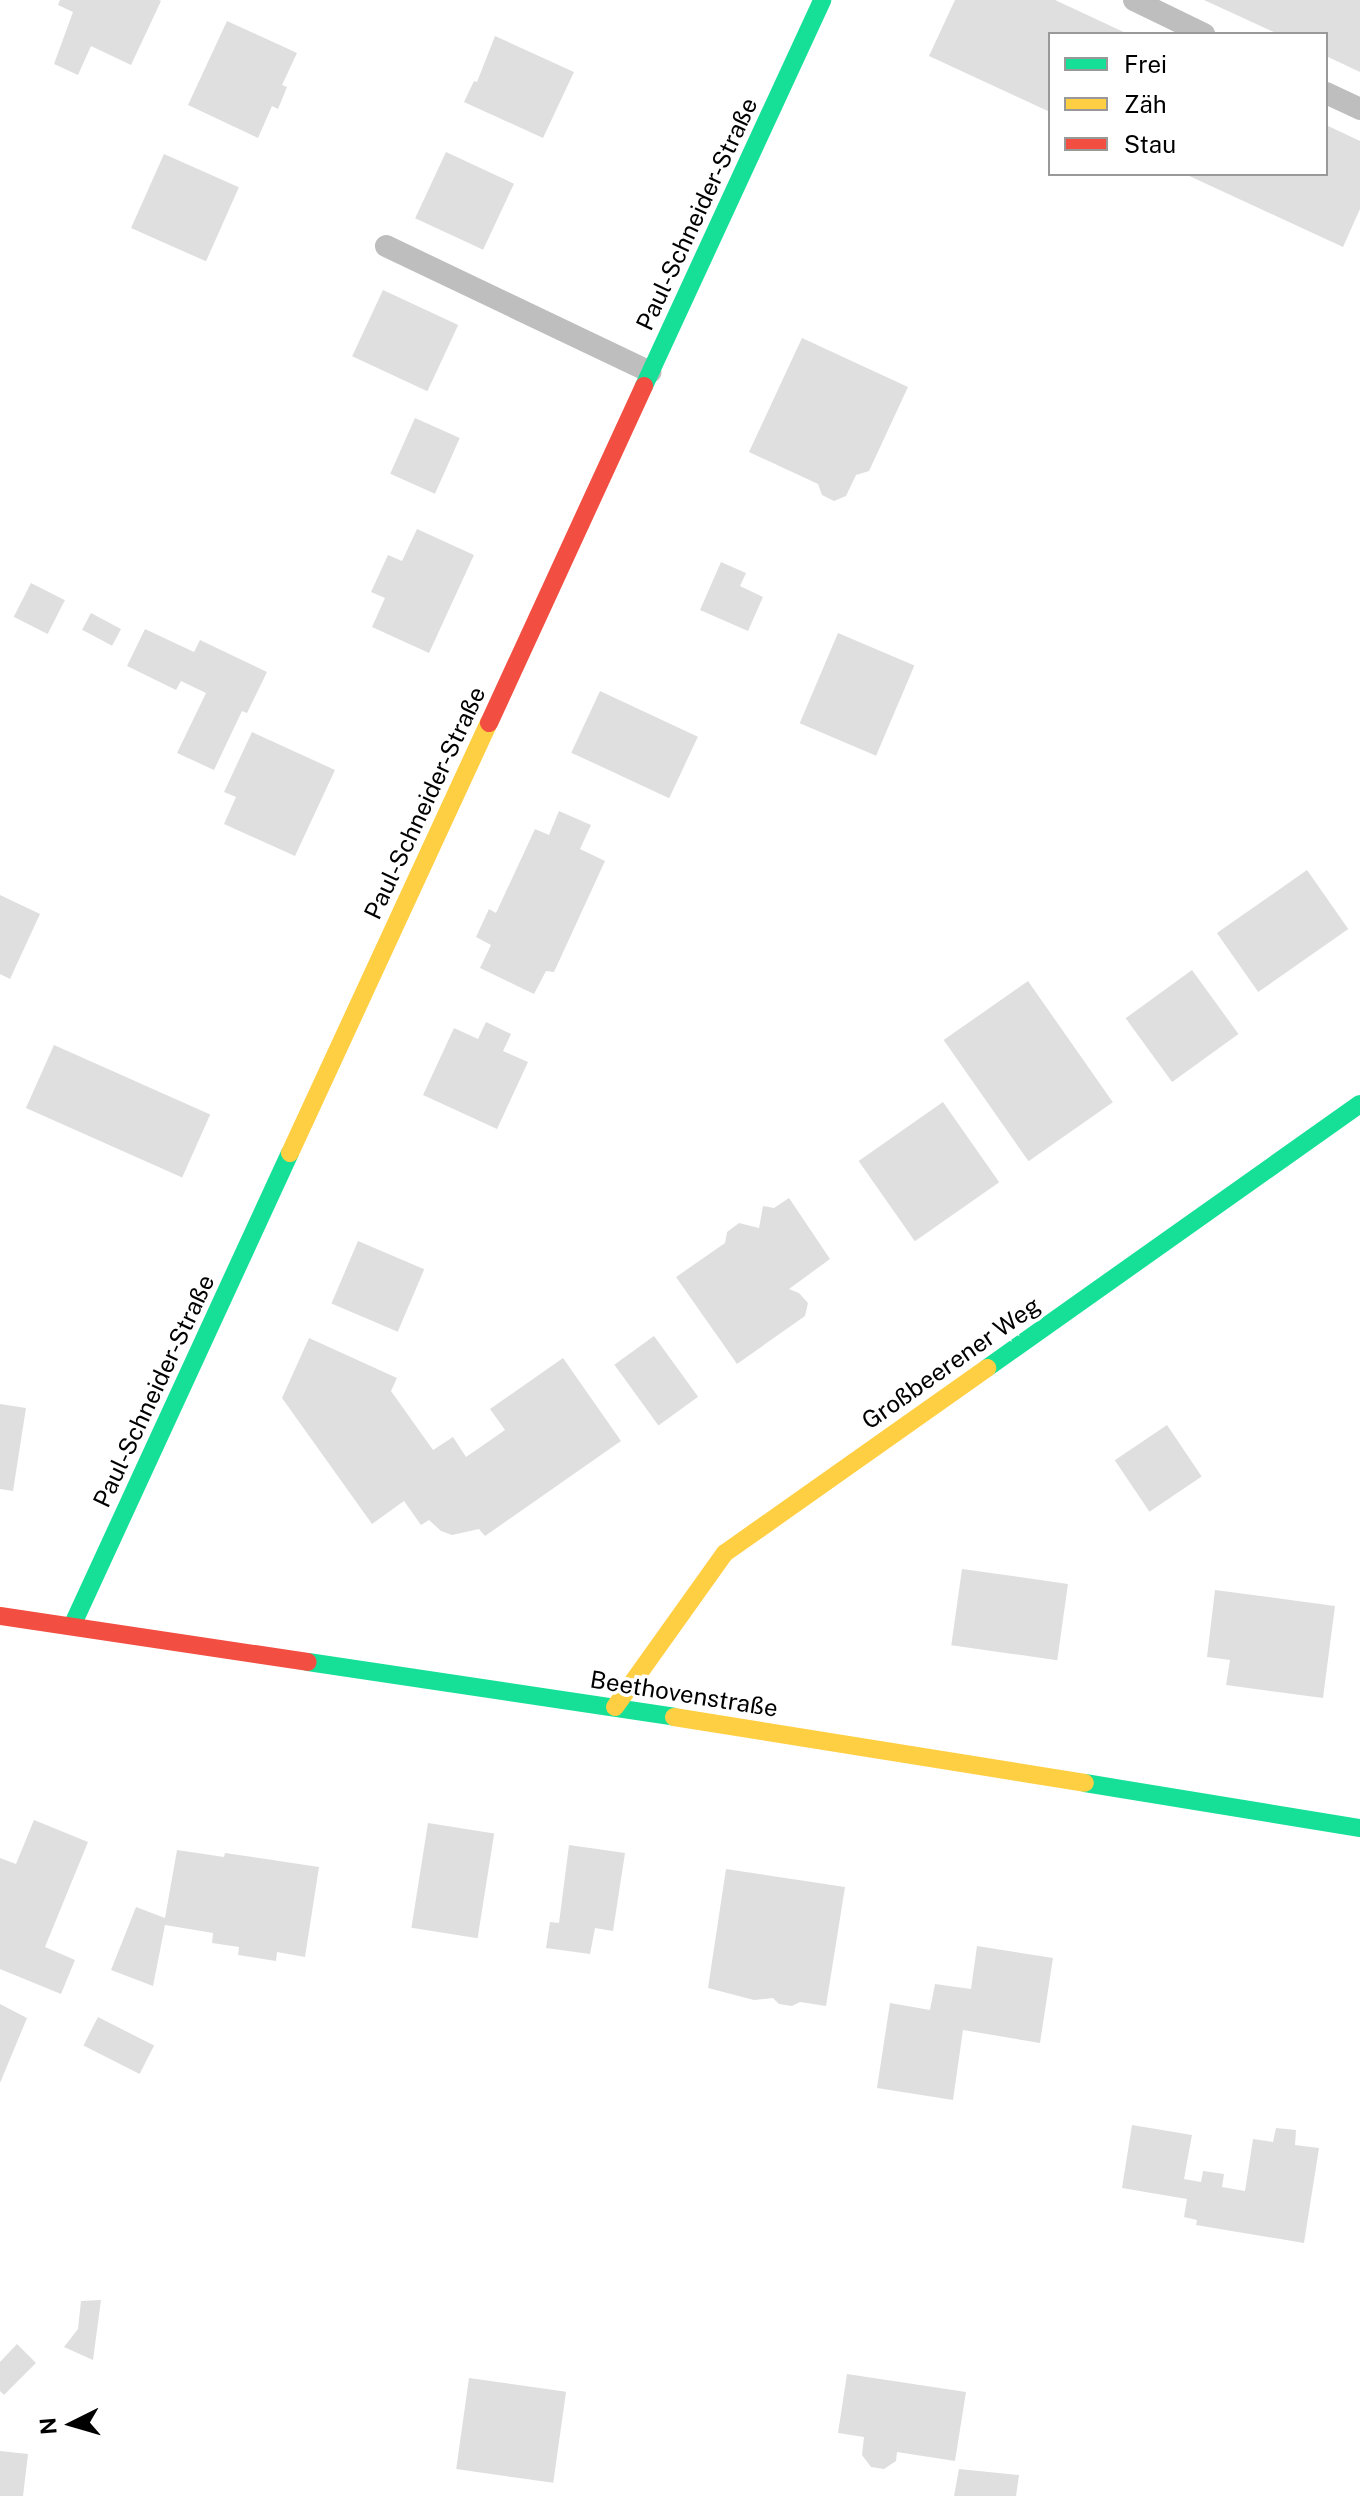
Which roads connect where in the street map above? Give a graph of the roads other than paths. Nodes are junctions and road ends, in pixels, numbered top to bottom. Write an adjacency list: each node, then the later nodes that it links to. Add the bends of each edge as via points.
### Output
1 (822, 0): 7 (street, Paul-Schneider-Straße)
2 (1134, 0): 3 (lane)
3 (1200, 32)
4 (1328, 94): 5 (lane)
5 (1360, 109)
6 (386, 246): 7 (lane)
7 (650, 372): 10 (street, Paul-Schneider-Straße)
8 (1360, 1104): 11 (street, Großbeerener Weg, via 725,1553)
9 (0, 1616): 10 (street, Beethovenstraße)
10 (72, 1626): 11 (street, Beethovenstraße)
11 (615, 1707): 12 (street, Beethovenstraße)
12 (1360, 1828)

